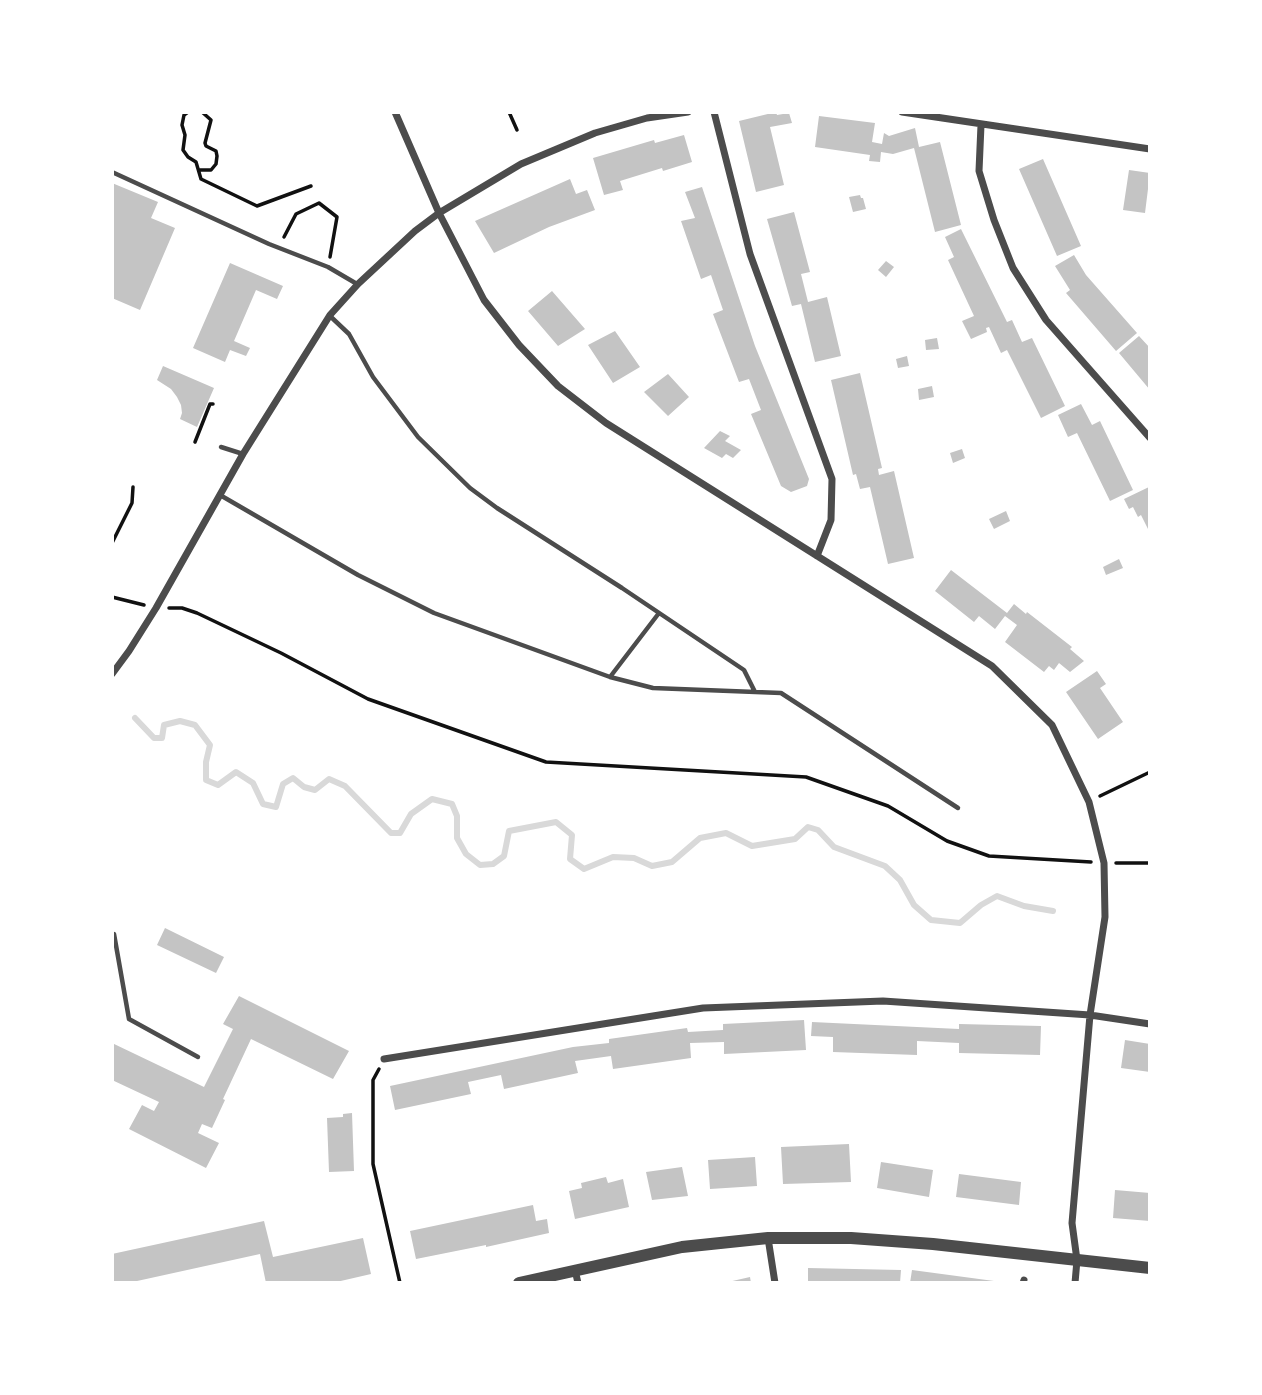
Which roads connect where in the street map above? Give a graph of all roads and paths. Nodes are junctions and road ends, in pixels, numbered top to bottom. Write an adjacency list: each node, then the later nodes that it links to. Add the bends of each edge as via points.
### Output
1 (188, 112): 12 (path, via 182,119 183,150)
2 (202, 112): 12 (path, via 211,120 206,146 217,156 211,170)
3 (395, 112): 15 (street)
4 (509, 112): 10 (path)
5 (688, 112): 15 (street, via 595,133 521,164)
6 (714, 112): 28 (street, via 750,254 832,479 831,520)
7 (902, 112): 8 (street)
8 (931, 114): 9 (street)
9 (981, 125): 11 (street); 21 (street, via 979,170 1013,268 1046,320)
10 (517, 130)
11 (1150, 149)
12 (199, 170): 14 (path, via 201,179 257,206)
13 (112, 172): 16 (lane)
14 (311, 186)
15 (439, 213): 18 (street); 28 (street, via 484,300 558,386 606,424)
16 (278, 248): 17 (lane); 17 (path, via 296,215 319,203 337,217)
17 (328, 267): 18 (lane)
18 (358, 284): 19 (street)
19 (330, 315): 24 (street); 31 (lane, via 349,334 373,377 418,437 470,488)
20 (213, 404): 22 (path)
21 (1150, 438)
22 (195, 442)
23 (221, 447): 24 (lane)
24 (243, 454): 26 (street)
25 (133, 487): 27 (path, via 132,503)
26 (220, 495): 30 (street); 33 (lane, via 434,613)
27 (112, 543)
28 (817, 556): 36 (street, via 992,666 1052,725)
29 (112, 597): 30 (path)
30 (156, 607): 32 (street); 38 (path, via 197,613 368,699 546,762 806,777 888,806 947,841 989,856)
31 (659, 613): 33 (lane); 34 (lane, via 744,670)
32 (112, 674)
33 (610, 677): 34 (lane, via 653,688)
34 (755, 692): 37 (lane, via 781,693)
35 (1150, 772): 36 (path)
36 (1089, 802): 38 (street)
37 (958, 808)
38 (1104, 863): 39 (path); 41 (street, via 1105,917)
39 (1150, 863)
40 (112, 934): 43 (lane, via 129,1019)
41 (1090, 1015): 42 (street); 44 (street, via 883,1001 703,1008); 46 (street, via 1072,1223)
42 (1150, 1024)
43 (198, 1057)
44 (384, 1059): 49 (path, via 373,1080 373,1164)
45 (768, 1238): 46 (street, via 851,1238); 48 (street, via 682,1248); 51 (street)
46 (1077, 1259): 47 (street); 52 (street)
47 (1150, 1268)
48 (577, 1277): 50 (street)
49 (400, 1283)
50 (520, 1283)
51 (775, 1283)
52 (1075, 1283)

